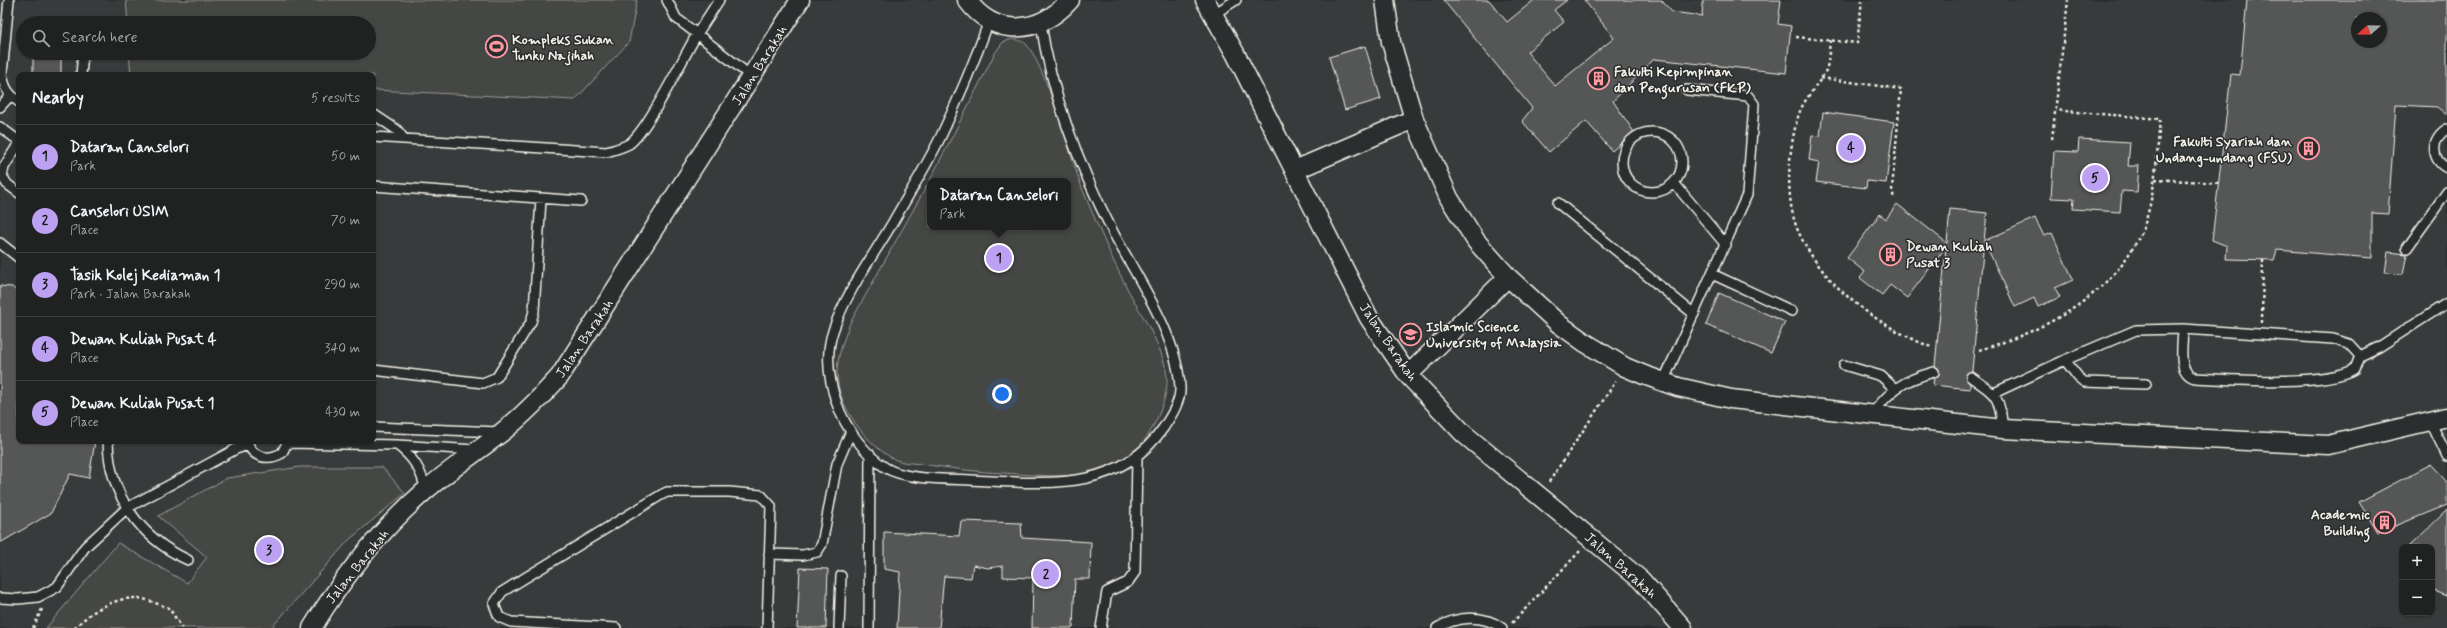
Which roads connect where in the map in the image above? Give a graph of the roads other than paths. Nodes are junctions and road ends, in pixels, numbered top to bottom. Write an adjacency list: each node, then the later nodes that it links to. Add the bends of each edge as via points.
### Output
1 (9, 0): 11 (lane)
2 (667, 0): 13 (lane, via 676,18)
3 (719, 0): 13 (lane)
4 (800, 0): 16 (street, Jalan Barakah)
5 (967, 0): 10 (street)
6 (1070, 0): 12 (street, via 1058,14)
7 (1236, 0): 9 (lane)
8 (1385, 0): 22 (street, via 1391,42)
9 (1209, 7): 30 (street, Jalan Barakah)
10 (989, 21): 12 (street, via 1006,27 1024,28); 63 (lane, via 940,138 848,297 832,333 828,359 830,378 838,407)
11 (3, 22): 18 (lane, via 2,74 4,86)
12 (1041, 24): 74 (lane, via 1054,88 1084,169 1158,316 1173,354 1180,390 1172,414 1157,437)
13 (697, 34): 16 (lane); 26 (lane, via 644,125 630,143 619,149 606,152)
14 (82, 60): 15 (lane)
15 (81, 72)
16 (752, 77): 64 (street, Jalan Barakah, via 560,376 535,403)
17 (1687, 90): 39 (lane, via 1748,96 1754,104 1747,195)
18 (10, 96): 19 (lane); 20 (lane)
19 (16, 100)
20 (0, 107)
21 (376, 116): 26 (lane, via 397,130)
22 (1414, 119): 30 (street); 43 (street, via 1448,198 1476,240)
23 (0, 127): 27 (lane)
24 (2447, 129): 29 (lane, via 2439,135 2434,149 2436,157)
25 (376, 137): 26 (lane)
26 (404, 139)
27 (16, 140)
28 (16, 147): 33 (lane, via 4,167 2,176)
29 (2447, 168)
30 (1295, 170): 53 (street, Jalan Barakah, via 1369,318)
31 (1674, 183): 31 (lane, via 1667,189 1652,193 1642,191 1632,184 1625,176 1622,164 1623,153 1628,144 1642,133 1657,132 1672,139 1679,147 1683,165); 39 (lane)
32 (376, 186): 35 (lane)
33 (16, 191)
34 (2447, 192): 40 (lane)
35 (541, 198): 36 (lane); 51 (lane, via 534,311 531,322 498,377 483,383)
36 (580, 201)
37 (1558, 203): 46 (lane)
38 (0, 244): 41 (lane)
39 (1726, 244): 42 (lane)
40 (2407, 248)
41 (16, 256)
42 (1712, 274): 45 (lane); 46 (lane)
43 (1508, 277): 53 (street); 55 (street, via 1559,324 1584,342 1625,367)
44 (2447, 303): 48 (lane, via 2379,347)
45 (1792, 311)
46 (1694, 314): 55 (lane)
47 (2183, 330): 48 (lane, via 2338,340 2349,344); 48 (lane, via 2184,369 2190,377 2195,378 2302,380 2338,376 2356,369); 49 (lane, via 2136,330)
48 (2360, 356)
49 (2066, 360): 56 (lane, via 2084,382); 58 (lane)
50 (1844, 365): 57 (lane, via 1881,376)
51 (376, 370)
52 (1934, 372): 57 (lane, via 1916,377)
53 (1408, 375): 90 (street, Jalan Barakah, via 1464,434 1641,580)
54 (1971, 377): 58 (lane)
55 (1663, 382): 59 (street, via 1730,399)
56 (2146, 384)
57 (1894, 388): 59 (lane)
58 (1994, 393): 62 (lane, via 1999,403)
59 (1872, 414): 62 (street)
60 (2439, 420): 62 (street, via 2328,445); 73 (lane)
61 (376, 427): 64 (lane)
62 (2003, 429)
63 (851, 431): 72 (lane); 77 (lane, via 836,464 822,544 817,552 803,556)
64 (502, 432): 71 (street, Jalan Barakah)
65 (108, 444): 76 (lane, via 108,458 115,485)
66 (246, 444): 76 (lane)
67 (249, 444): 68 (lane, via 260,456 272,458 282,453)
68 (287, 444)
69 (361, 444): 70 (lane)
70 (397, 445): 71 (lane); 75 (lane, via 418,465)
71 (478, 450): 75 (street, Jalan Barakah)
72 (870, 454): 74 (lane, via 886,468 902,474 963,480 1055,483 1094,477); 86 (lane)
73 (2447, 456)
74 (1137, 458): 87 (lane, via 1135,572 1128,582 1107,592)
75 (426, 490): 82 (street, Jalan Barakah, via 373,542)
76 (127, 508): 78 (lane, via 152,538 169,551); 80 (lane, via 85,547 57,587 38,597)
77 (769, 554): 81 (lane, via 771,506 762,495 668,492 502,592 494,604 499,618 510,622); 84 (lane)
78 (188, 560)
79 (841, 576): 85 (lane)
80 (0, 598)
81 (585, 627): 83 (lane)
82 (312, 628)
83 (616, 628)
84 (767, 628)
85 (839, 628)
86 (869, 628)
87 (1101, 628)
88 (1437, 628): 89 (lane, via 1454,620 1466,618 1494,622)
89 (1502, 628)
90 (1683, 628)

